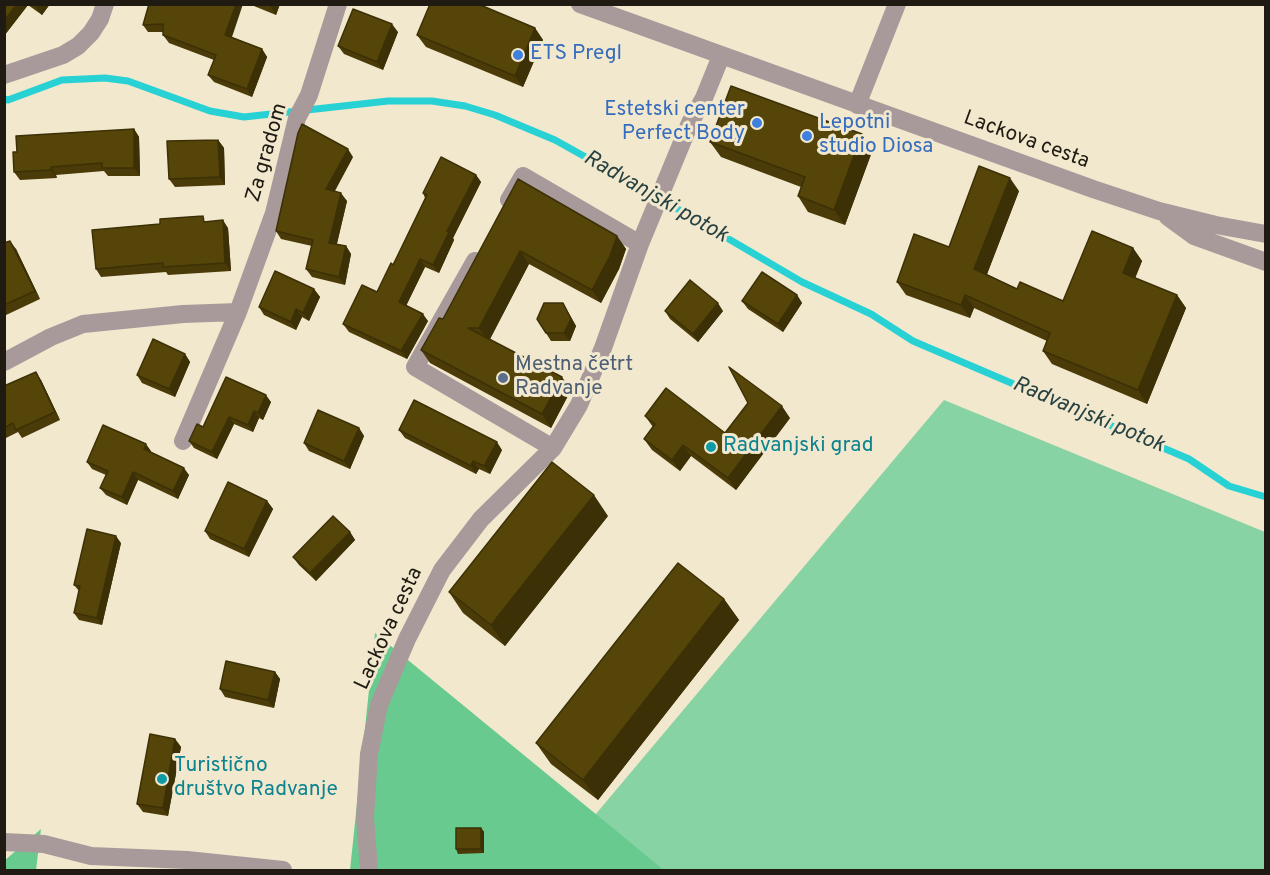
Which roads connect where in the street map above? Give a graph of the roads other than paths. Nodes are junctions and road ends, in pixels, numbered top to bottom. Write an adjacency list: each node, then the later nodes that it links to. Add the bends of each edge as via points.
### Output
1 (105, 4): 6 (street, via 100,19 78,46 63,56)
2 (338, 4): 16 (street, Za gradom, via 309,95 297,118 274,213)
3 (580, 4): 5 (street, Lackova cesta)
4 (897, 4): 7 (street)
5 (721, 56): 7 (street, Lackova cesta); 12 (street, Lackova cesta)
6 (4, 75)
7 (857, 105): 8 (street, Lackova cesta)
8 (1160, 211): 10 (street, Lackova cesta); 15 (street, via 1194,236)
9 (500, 216): 12 (street, via 523,176)
10 (1216, 225): 11 (street); 13 (street)
11 (1266, 234)
12 (640, 244): 19 (street, Lackova cesta, via 579,405)
13 (1266, 244)
14 (483, 246): 19 (street, via 415,367)
15 (1266, 262)
16 (238, 312): 17 (street, via 83,324); 18 (street, Za gradom)
17 (4, 362)
18 (183, 441)
19 (553, 448): 22 (street, Lackova cesta, via 481,519 442,570 407,639 379,705 369,754 365,817)
20 (4, 842): 21 (street, via 44,844 91,856)
21 (284, 870)
22 (369, 870)

